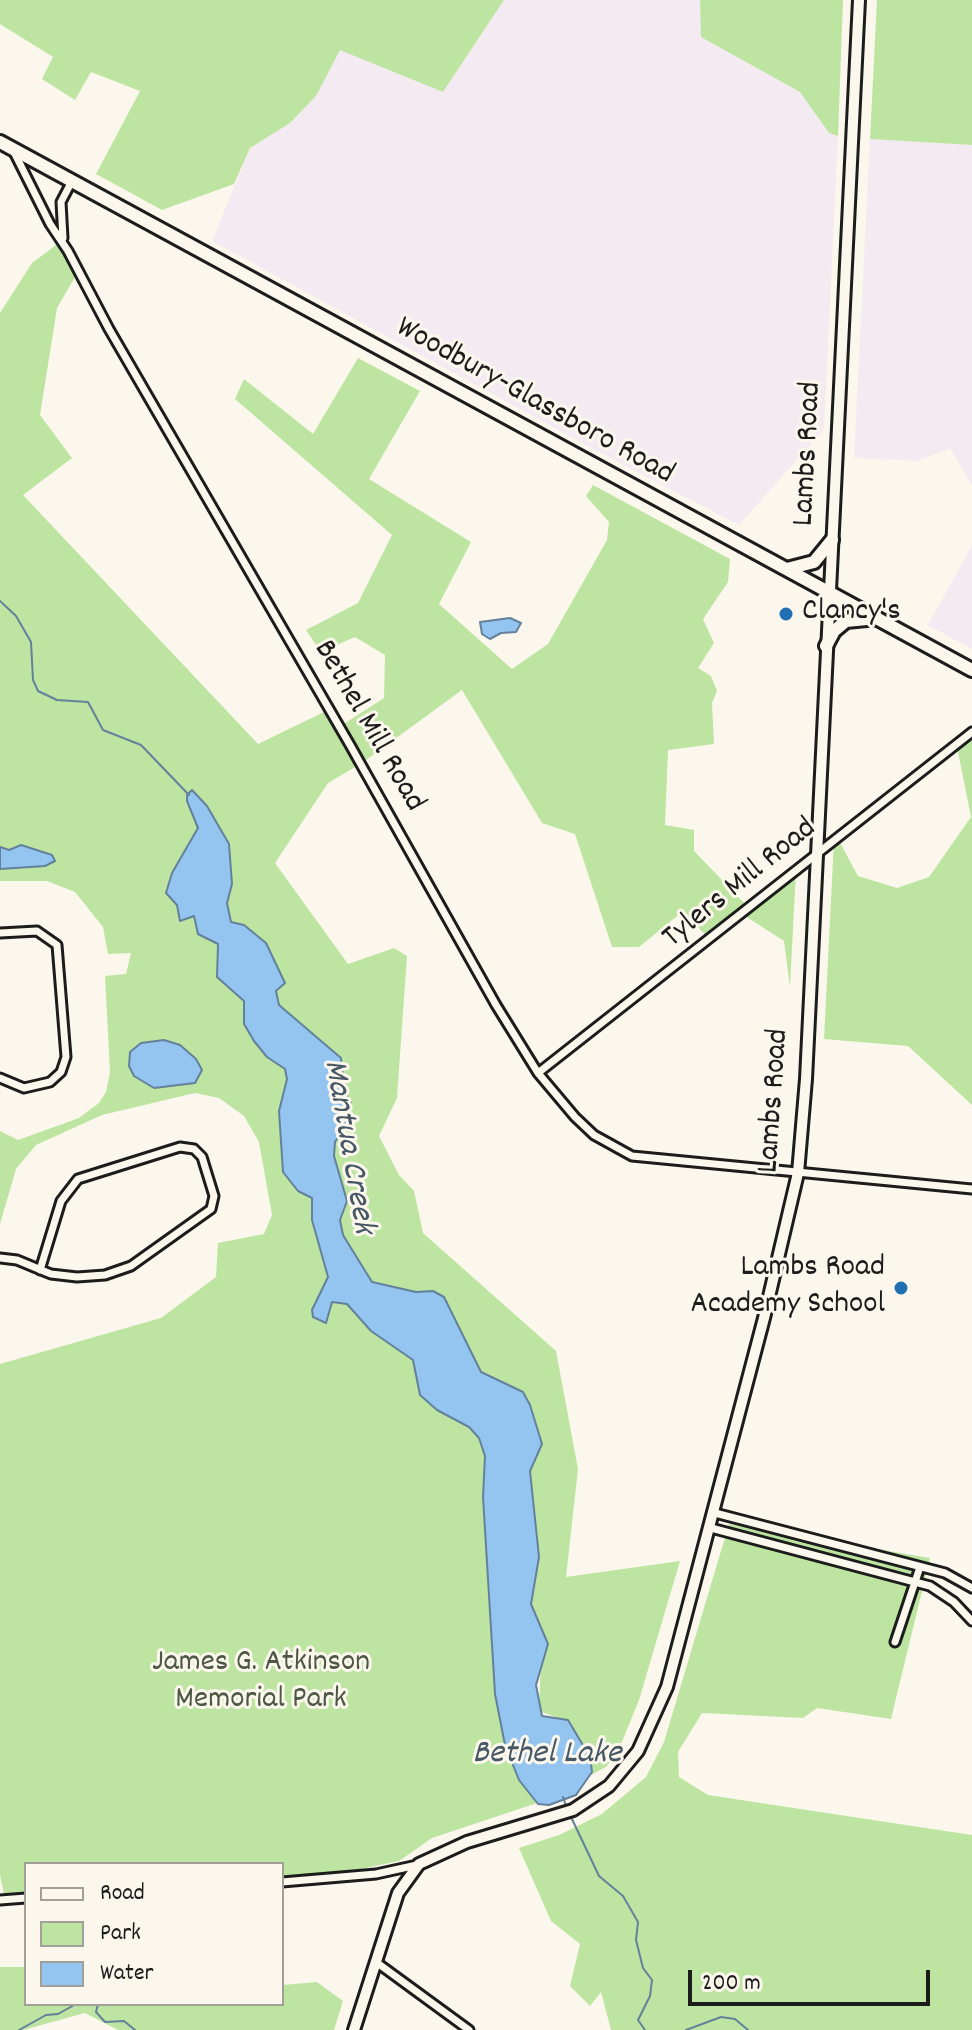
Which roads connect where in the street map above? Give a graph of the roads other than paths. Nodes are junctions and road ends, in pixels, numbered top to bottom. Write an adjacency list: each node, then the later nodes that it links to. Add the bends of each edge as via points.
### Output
1 (859, 0): 5 (main road, Lambs Road)
2 (5, 144): 3 (main road, Woodbury-Glassboro Road); 4 (street, Bethel Mill Road, via 21,162)
3 (72, 181): 4 (street, via 60,207 60,232); 6 (main road, Woodbury-Glassboro Road)
4 (68, 251): 14 (street, Bethel Mill Road)
5 (832, 540): 6 (main road, via 814,562); 7 (main road, Lambs Road)
6 (787, 569): 7 (main road, Woodbury-Glassboro Road)
7 (829, 591): 8 (main road, Woodbury-Glassboro Road); 9 (main road, Lambs Road)
8 (878, 618): 9 (main road, via 846,621); 10 (main road, Woodbury-Glassboro Road)
9 (826, 646): 12 (main road, Lambs Road)
10 (972, 670)
11 (972, 732): 12 (street, Tylers Mill Road)
12 (817, 856): 14 (street, Tylers Mill Road); 16 (main road, Lambs Road)
13 (0, 933): 15 (street, via 40,932 57,945 66,1057 50,1082 24,1088)
14 (538, 1073): 16 (street, Bethel Mill Road, via 594,1135 632,1156)
15 (0, 1078)
16 (798, 1173): 17 (street, Bethel Mill Road); 20 (main road, Lambs Road)
17 (972, 1189)
18 (0, 1258): 19 (street)
19 (40, 1270): 19 (street, via 61,1201 78,1179 180,1147 202,1157 214,1203 192,1225 115,1272 84,1277)
20 (715, 1513): 21 (main road, Lambs Road); 22 (street)
21 (711, 1528): 23 (street); 27 (main road, Lambs Road, via 667,1687 651,1728 625,1770 573,1810 467,1842)
22 (920, 1567): 23 (street); 24 (street)
23 (915, 1582): 25 (street, via 942,1593); 26 (street)
24 (972, 1588)
25 (972, 1621)
26 (895, 1642)
27 (419, 1864): 28 (street, via 376,1874); 31 (main road, via 398,1893)
28 (284, 1882)
29 (24, 1898): 30 (street)
30 (0, 1900)
31 (376, 1962): 32 (main road); 33 (street)
32 (354, 2030)
33 (469, 2030)

